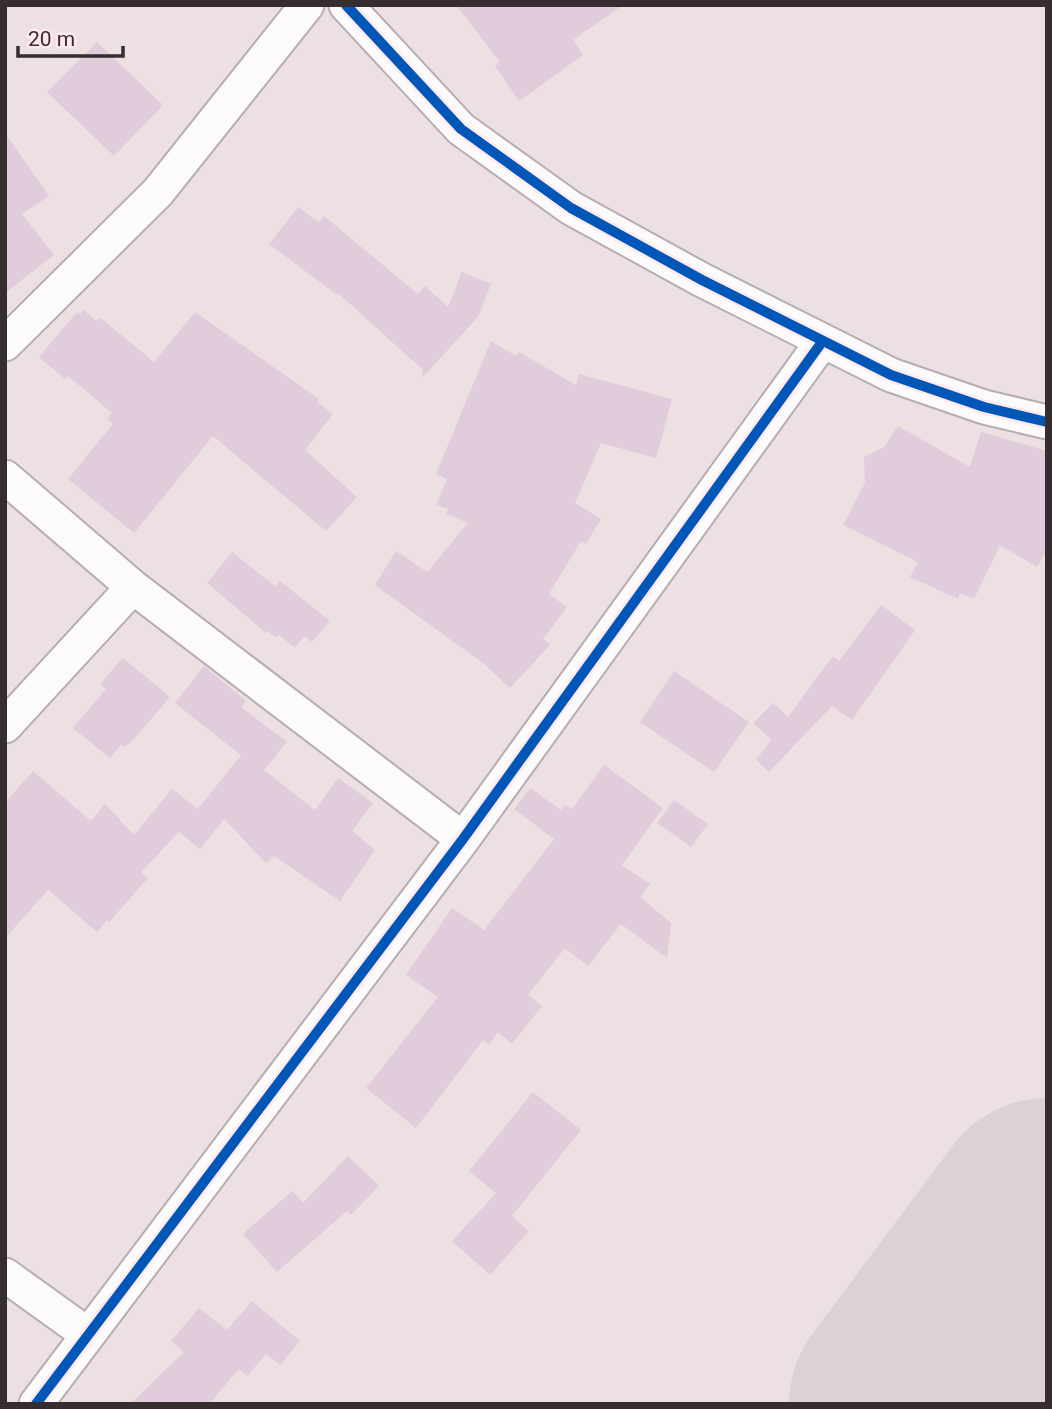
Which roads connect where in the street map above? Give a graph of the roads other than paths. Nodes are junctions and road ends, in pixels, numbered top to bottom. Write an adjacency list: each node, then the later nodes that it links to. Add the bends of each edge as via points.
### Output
1 (306, 5): 4 (street, via 158,192)
2 (346, 5): 3 (street, via 461,129 571,208)
3 (822, 342): 5 (street, via 891,375 984,407); 9 (street)
4 (5, 344)
5 (1047, 422)
6 (5, 477): 7 (street)
7 (133, 587): 8 (street); 9 (street)
8 (5, 726)
9 (463, 839): 11 (street)
10 (5, 1275): 11 (street)
11 (88, 1334): 12 (street)
12 (36, 1404)

